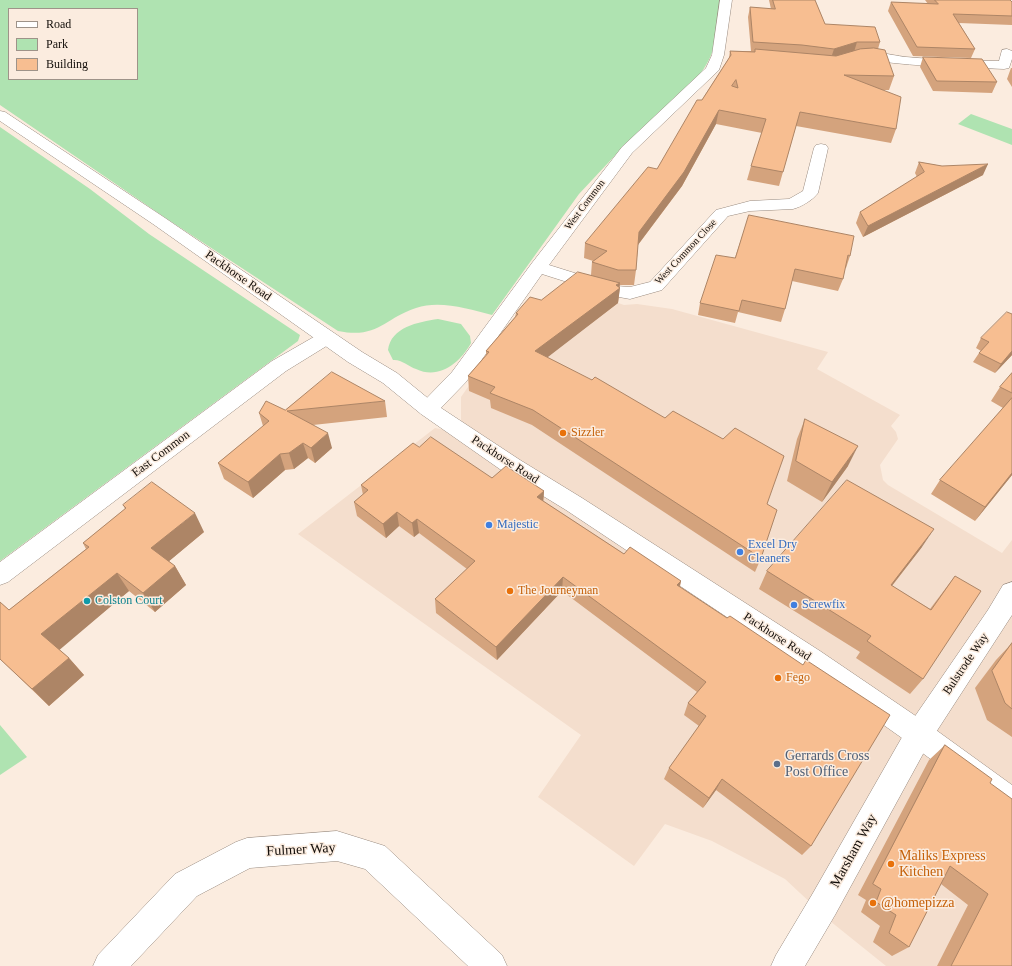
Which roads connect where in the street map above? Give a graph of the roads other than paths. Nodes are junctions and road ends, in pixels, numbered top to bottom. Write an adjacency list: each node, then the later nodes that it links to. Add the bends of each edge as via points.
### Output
1 (726, 0): 6 (street, West Common, via 725,55 627,150)
2 (846, 59): 3 (street, via 870,56 906,61)
3 (1008, 62)
4 (0, 115): 7 (street, Packhorse Road, via 159,221)
5 (822, 148): 6 (street, West Common Close, via 810,193 792,204 750,206 722,213 656,286 630,293 614,291)
6 (538, 267): 8 (street, West Common, via 459,377)
7 (326, 338): 8 (street, Packhorse Road, via 390,378); 9 (street, East Common, via 279,366)
8 (428, 409): 11 (street, Packhorse Road, via 811,659)
9 (0, 576)
10 (1012, 592): 11 (street, Bulstrode Way)
11 (919, 734): 12 (street, Packhorse Road); 15 (street, Marsham Way, via 828,898)
12 (1012, 802)
13 (109, 966): 14 (street, Fulmer Way, via 186,885 247,853 337,846 374,857)
14 (491, 966)
15 (787, 966)

